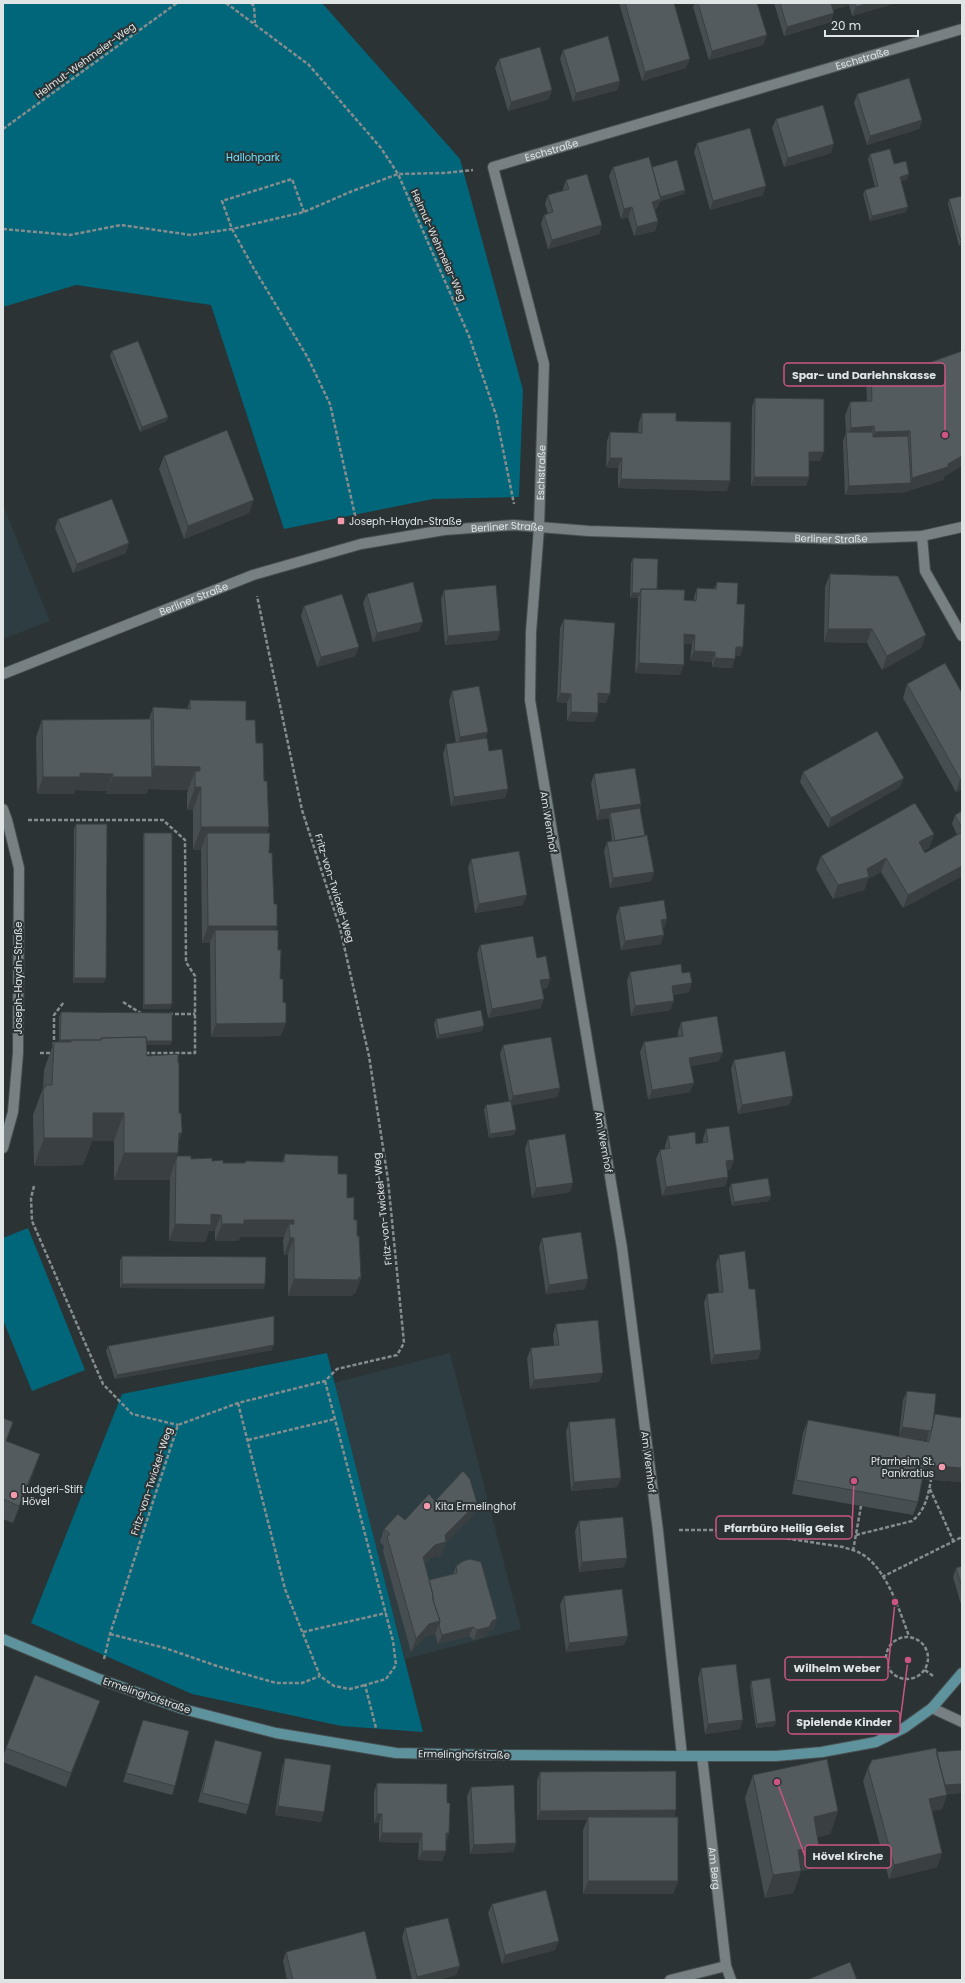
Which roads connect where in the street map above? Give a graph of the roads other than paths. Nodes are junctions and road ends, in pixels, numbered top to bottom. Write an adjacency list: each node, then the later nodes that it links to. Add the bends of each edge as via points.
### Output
1 (962, 29): 3 (street, Eschstraße, via 493,167 544,364)
2 (962, 527): 4 (street, Berliner Straße)
3 (539, 528): 4 (street, Berliner Straße, via 842,539); 6 (street, Berliner Straße, via 514,525 444,530 361,544 253,576); 13 (street, Am Wemhof, via 531,632 530,700 622,1248 658,1531)
4 (922, 536): 5 (street, via 925,571)
5 (962, 636)
6 (3, 674)
7 (3, 809): 8 (street, Joseph-Haydn-Straße, via 19,868 18,1053 13,1112)
8 (3, 1148)
9 (3, 1639): 13 (street, Ermelinghofstraße, via 99,1679 183,1709 276,1733 396,1753)
10 (962, 1673): 11 (street, Ermelinghofstraße)
11 (932, 1708): 12 (street); 14 (street, Ermelinghofstraße, via 904,1728 876,1742 822,1752)
12 (962, 1722)
13 (682, 1756): 14 (street, Ermelinghofstraße)
14 (702, 1756): 15 (street, Am Berg)
15 (726, 1966): 16 (street); 17 (street, Am Berg)
16 (670, 1980)
17 (731, 1980)

